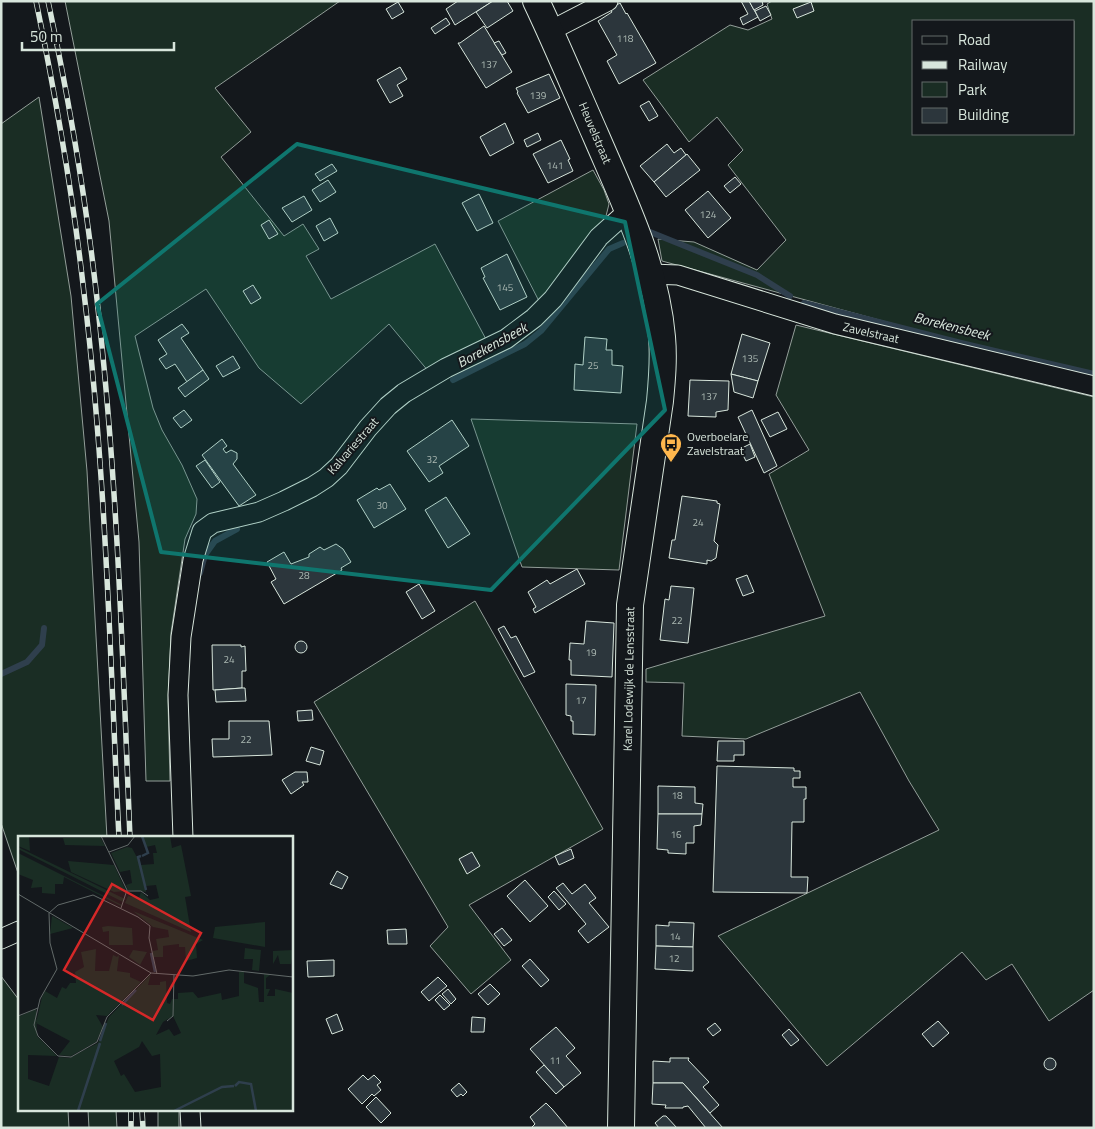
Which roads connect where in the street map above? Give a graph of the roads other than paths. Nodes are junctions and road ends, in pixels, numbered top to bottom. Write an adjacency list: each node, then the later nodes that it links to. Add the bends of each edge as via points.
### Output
1 (536, 1): 3 (street, Heuvelstraat)
2 (608, 1): 3 (street)
3 (550, 31): 4 (street, Heuvelstraat)
4 (628, 211): 5 (street, Heuvelstraat); 8 (street, Kalvariestraat, via 599,237 553,299 534,318 506,339 404,392 326,478 259,512 213,523 202,531 193,560 181,637 178,695)
5 (637, 236): 6 (street, Karel Lodewijk de Lensstraat)
6 (651, 274): 7 (street, Zavelstraat, via 678,275 835,324); 13 (street, Karel Lodewijk de Lensstraat, via 662,337 663,370 630,605)
7 (1094, 386)
8 (183, 836)
9 (18, 931): 10 (street)
10 (1, 939)
11 (190, 1112): 12 (street)
12 (191, 1128)
13 (621, 1128)

